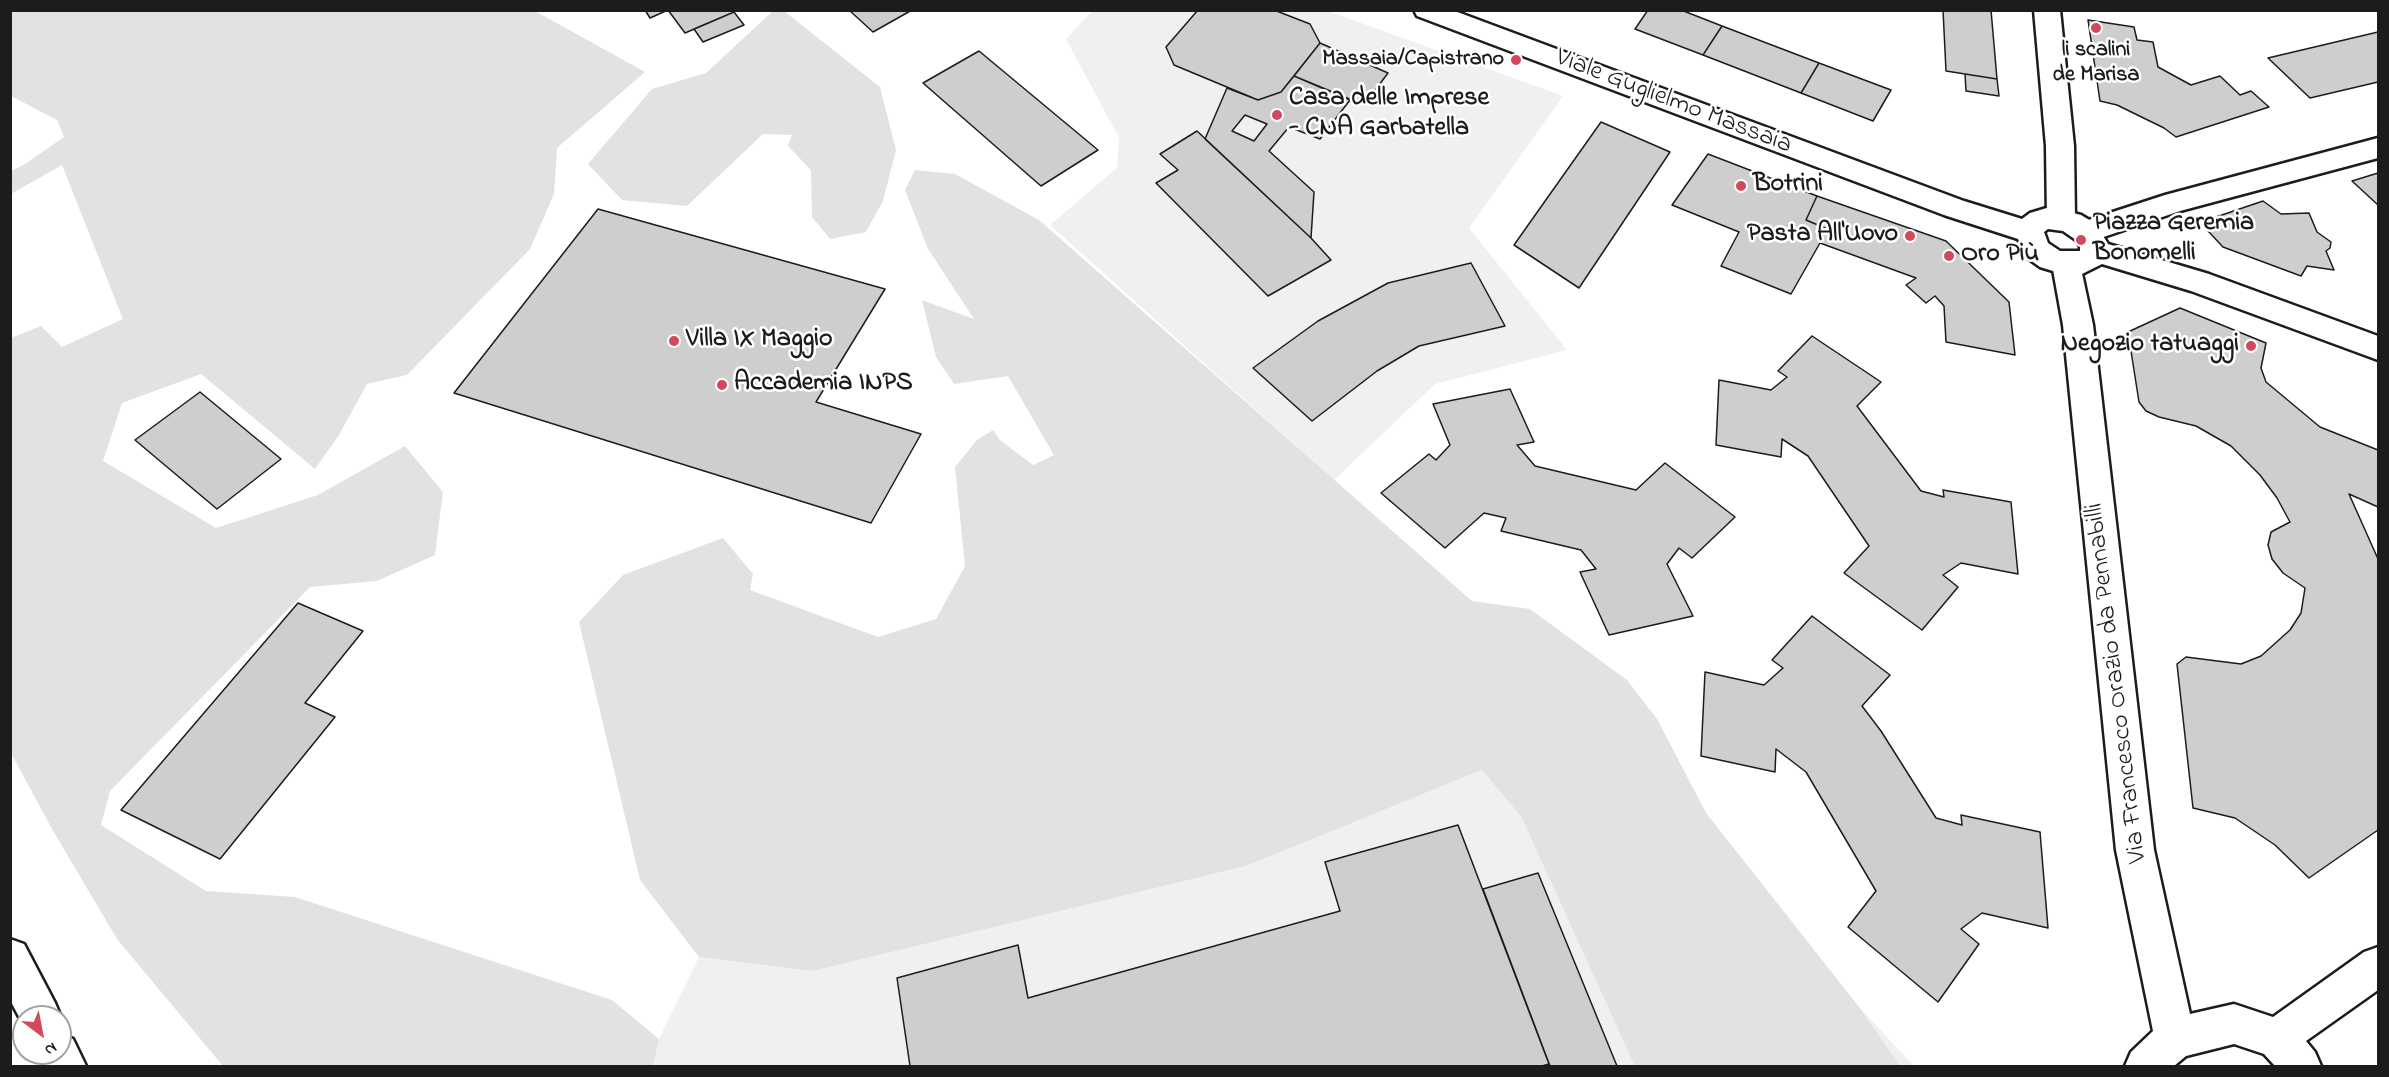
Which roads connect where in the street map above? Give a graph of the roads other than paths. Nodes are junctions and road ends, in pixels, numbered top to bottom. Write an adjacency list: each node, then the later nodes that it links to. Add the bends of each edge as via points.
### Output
1 (1426, 10): 5 (street, Viale Guglielmo Massaia, via 1954,208)
2 (2047, 10): 4 (street, via 2060,146)
3 (2379, 148): 6 (street, via 2175,202)
4 (2061, 219): 5 (street, via 2040,220); 6 (street)
5 (2030, 232): 7 (street, via 2036,249)
6 (2090, 241): 7 (street, via 2090,259); 8 (street)
7 (2066, 264): 12 (street, Via Francesco Orazio da Pennabilli, via 2078,325 2135,850)
8 (2379, 348)
9 (10, 958): 11 (street)
10 (2379, 966): 13 (street)
11 (34, 1005)
12 (2175, 1038): 13 (street, via 2234,1024); 14 (street)
13 (2289, 1052)
14 (2145, 1066)

